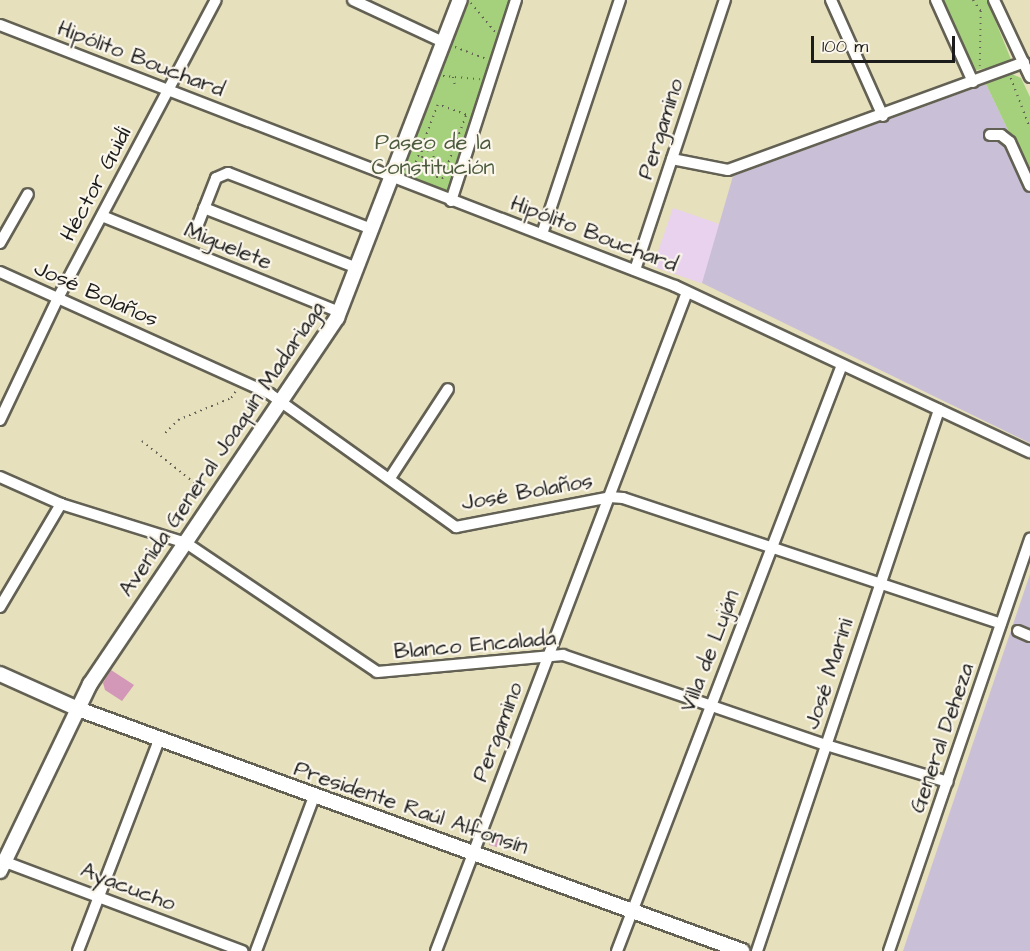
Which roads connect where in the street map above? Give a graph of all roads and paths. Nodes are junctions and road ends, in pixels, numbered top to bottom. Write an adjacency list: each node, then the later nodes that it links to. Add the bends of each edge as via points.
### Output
1 (216, 0): 24 (street, Héctor Guidi)
2 (353, 0): 14 (street)
3 (460, 0): 14 (main road, Avenida General Joaquín Madariaga)
4 (469, 0): 13 (path)
5 (516, 0): 13 (street)
6 (620, 0): 41 (street)
7 (725, 0): 29 (street, Pergamino)
8 (831, 0): 25 (street)
9 (936, 0): 22 (street)
10 (973, 0): 22 (path, via 981,11)
11 (994, 0): 16 (street)
12 (0, 25): 24 (street, Hipólito Bouchard)
13 (503, 41): 15 (street)
14 (443, 42): 15 (path); 18 (main road, Avenida General Joaquín Madariaga)
15 (496, 62): 21 (street)
16 (1024, 62): 17 (street); 20 (street)
17 (1008, 69): 22 (street); 26 (path)
18 (431, 74): 19 (path); 33 (main road, Avenida General Joaquín Madariaga)
19 (453, 76): 21 (path); 23 (path)
20 (1030, 77)
21 (490, 80): 36 (street)
22 (976, 81): 25 (street)
23 (455, 85)
24 (167, 91): 33 (street, Hipólito Bouchard); 38 (street, Héctor Guidi)
25 (883, 116): 29 (street, via 728,170)
26 (1030, 128)
27 (990, 135): 34 (street, via 1001,135 1011,142)
28 (421, 151): 30 (path); 31 (path); 32 (path, via 434,150); 32 (path, via 438,105 466,115 442,178)
29 (672, 159): 44 (street, Pergamino)
30 (414, 168): 31 (path); 33 (path)
31 (424, 172): 32 (path)
32 (436, 176)
33 (396, 179): 36 (street, Hipólito Bouchard); 39 (main road, Avenida General Joaquín Madariaga)
34 (1030, 186)
35 (28, 194): 42 (street)
36 (450, 201): 41 (street, Hipólito Bouchard)
37 (204, 208): 39 (street, via 216,178 228,173); 40 (street); 43 (street)
38 (102, 216): 47 (street, Héctor Guidi); 48 (street, Miguelete)
39 (372, 229): 43 (main road, Avenida General Joaquín Madariaga)
40 (195, 232)
41 (542, 234): 44 (street, Hipólito Bouchard)
42 (0, 243)
43 (357, 268): 48 (main road, Avenida General Joaquín Madariaga)
44 (635, 270): 46 (street, Hipólito Bouchard)
45 (0, 272): 47 (street, José Bolaños)
46 (687, 292): 49 (street, Hipólito Bouchard); 60 (street, Pergamino)
47 (58, 298): 50 (street, José Bolaños); 54 (street, Héctor Guidi)
48 (340, 312): 52 (main road, Avenida General Joaquín Madariaga)
49 (842, 365): 53 (street, Hipólito Bouchard); 65 (street, Villa de Luján)
50 (243, 382): 52 (street, José Bolaños); 55 (path, via 231,398 178,420)
51 (448, 389): 59 (street)
52 (284, 402): 59 (street, José Bolaños); 61 (main road, Avenida General Joaquín Madariaga)
53 (939, 410): 57 (street, Hipólito Bouchard); 66 (street, José Marini)
54 (0, 420)
55 (165, 433)
56 (142, 441): 61 (path)
57 (1030, 452)
58 (0, 477): 62 (street, Blanco Encalada)
59 (390, 478): 60 (street, José Bolaños, via 456,526)
60 (610, 497): 65 (street, José Bolaños); 71 (street, Pergamino)
61 (216, 499): 64 (main road, Avenida General Joaquín Madariaga)
62 (61, 504): 64 (street, Blanco Encalada); 67 (street)
63 (1030, 537): 68 (street, General Deheza)
64 (186, 543): 71 (street, Blanco Encalada, via 377,672); 75 (main road, Avenida General Joaquín Madariaga)
65 (770, 547): 66 (street, José Bolaños); 74 (street, Villa de Luján)
66 (879, 585): 68 (street, José Bolaños); 77 (street, José Marini)
67 (0, 607)
68 (1001, 624): 78 (street, General Deheza)
69 (1018, 631): 70 (street)
70 (1030, 636)
71 (549, 654): 74 (street, Blanco Encalada, via 563,655); 80 (street, Pergamino)
72 (0, 674): 75 (main road, Presidente Raúl Alfonsín)
73 (0, 684): 75 (main road, Presidente Raúl Alfonsín, via 58,706)
74 (710, 706): 77 (street, Blanco Encalada); 83 (street, Villa de Luján)
75 (72, 707): 76 (main road, Presidente Raúl Alfonsín); 81 (main road, Avenida General Joaquín Madariaga)
76 (159, 740): 79 (main road, Presidente Raúl Alfonsín); 82 (street)
77 (826, 745): 78 (street, Blanco Encalada); 90 (street, José Marini)
78 (948, 782): 91 (street, General Deheza)
79 (314, 797): 80 (main road, Presidente Raúl Alfonsín); 86 (street)
80 (474, 852): 83 (main road, Presidente Raúl Alfonsín); 87 (street, Pergamino)
81 (1, 864): 82 (street, Ayacucho)
82 (98, 896): 84 (street); 85 (street, Ayacucho)
83 (633, 911): 88 (street, Villa de Luján); 89 (main road, Presidente Raúl Alfonsín)
84 (78, 951)
85 (242, 951)
86 (256, 951)
87 (436, 951)
88 (617, 951)
89 (742, 951)
90 (757, 951)
91 (890, 951)

